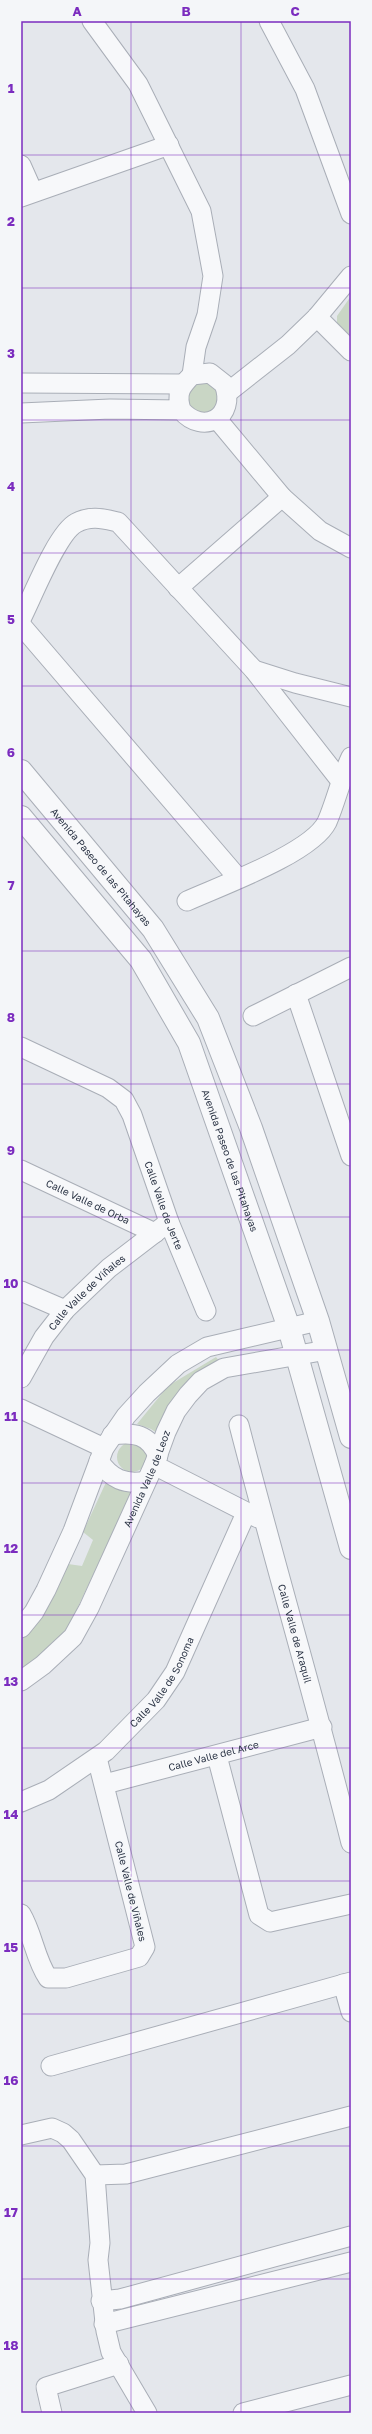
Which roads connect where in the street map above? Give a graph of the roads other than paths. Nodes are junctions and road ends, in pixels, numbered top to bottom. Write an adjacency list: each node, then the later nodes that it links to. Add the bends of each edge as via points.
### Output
1 (92, 21): 3 (street, via 138,84)
2 (269, 21): 6 (street, via 305,90)
3 (169, 145): 5 (street); 10 (street, via 201,211 213,276 207,316)
4 (21, 165): 5 (street)
5 (27, 194)
6 (351, 214)
7 (351, 276): 8 (street)
8 (317, 317): 9 (street); 13 (street, via 288,345)
9 (351, 351)
10 (187, 380): 12 (street); 13 (street, via 210,373 218,378); 15 (street, via 178,390)
11 (21, 383): 12 (street)
12 (109, 383): 14 (street)
13 (227, 393): 17 (street, via 228,402 224,412)
14 (110, 409): 15 (street); 16 (street)
15 (181, 410): 17 (street, via 188,418 197,422)
16 (21, 413)
17 (217, 419): 18 (street)
18 (282, 497): 19 (street, via 320,531); 20 (street)
19 (351, 548)
20 (178, 588): 21 (street, via 118,522 97,517 76,523 58,543); 23 (street)
21 (21, 619)
22 (21, 625): 31 (street)
23 (254, 670): 24 (street); 27 (street)
24 (351, 697)
25 (351, 756): 27 (street)
26 (21, 771): 29 (street, Avenida Paseo de las Pitahayas)
27 (340, 780): 31 (street, via 326,824 311,841 283,859)
28 (21, 817): 30 (street, Avenida Paseo de las Pitahayas)
29 (72, 831): 30 (street); 43 (street, Avenida Paseo de las Pitahayas, via 153,929 208,1018 251,1128)
30 (50, 851): 44 (street, Avenida Paseo de las Pitahayas, via 141,960 189,1043)
31 (238, 878): 32 (street)
32 (188, 901)
33 (351, 967): 34 (street)
34 (296, 994): 35 (street); 37 (street)
35 (253, 1016)
36 (21, 1047): 39 (street, Calle Valle de Jerte, via 108,1088 124,1100 132,1115)
37 (351, 1156)
38 (21, 1170): 39 (street, Calle Valle de Orba)
39 (162, 1228): 41 (street, Calle Valle de Viñales, via 109,1268); 42 (street, Calle Valle de Jerte)
40 (21, 1291): 41 (street)
41 (65, 1310): 49 (street, Calle Valle de Viñales, via 44,1337)
42 (206, 1311)
43 (318, 1321): 44 (street); 46 (street, Avenida Paseo de las Pitahayas)
44 (289, 1328): 45 (street); 47 (street, Avenida Paseo de las Pitahayas)
45 (219, 1343): 48 (street); 53 (street, via 196,1352 178,1364 126,1416)
46 (327, 1350): 47 (street, Avenida Valle de Leoz); 52 (street, Avenida Paseo de las Pitahayas)
47 (297, 1354): 48 (street, Avenida Valle de Leoz); 56 (street, Avenida Paseo de las Pitahayas)
48 (224, 1368): 54 (street, Avenida Valle de Leoz, via 201,1381 176,1411)
49 (21, 1378)
50 (21, 1409): 53 (street)
51 (239, 1425): 55 (street, Calle Valle de Araquil)
52 (351, 1437)
53 (105, 1448): 54 (street, via 105,1470 124,1482); 54 (street, via 137,1434 147,1438 154,1446); 57 (street, via 73,1531 46,1590 34,1612)
54 (153, 1467): 55 (street); 58 (street, Avenida Valle de Leoz, via 89,1608 72,1637 43,1665)
55 (255, 1516): 59 (street, Calle Valle de Araquil); 61 (street, Calle Valle de Sonoma, via 175,1672 156,1700 131,1728)
56 (351, 1548)
57 (21, 1628)
58 (21, 1681)
59 (322, 1727): 60 (street, Calle Valle del Arce); 64 (street, Calle Valle de Araquil)
60 (217, 1756): 62 (street, Calle Valle del Arce); 65 (street, via 259,1915 270,1922)
61 (97, 1758): 62 (street, Calle Valle de Viñales); 63 (street, Calle Valle de Sonoma, via 49,1790)
62 (105, 1784): 66 (street, Calle Valle de Viñales, via 145,1947 139,1957 66,1978 48,1978 42,1970 29,1928)
63 (21, 1802)
64 (351, 1843)
65 (351, 1904)
66 (21, 1914)
67 (347, 1983): 68 (street); 69 (street)
68 (351, 2012)
69 (51, 2066)
70 (351, 2116): 72 (street, via 126,2174)
71 (21, 2135): 72 (street, via 52,2128 62,2133)
72 (95, 2175): 75 (street, via 100,2220 98,2260)
73 (351, 2236): 75 (street, via 120,2299)
74 (351, 2262): 76 (street)
75 (101, 2301): 76 (street)
76 (104, 2324): 77 (street, via 111,2352)
77 (119, 2364): 79 (street, via 46,2387); 80 (street)
78 (351, 2385): 81 (street)
79 (52, 2413)
80 (147, 2413)
81 (243, 2413)

